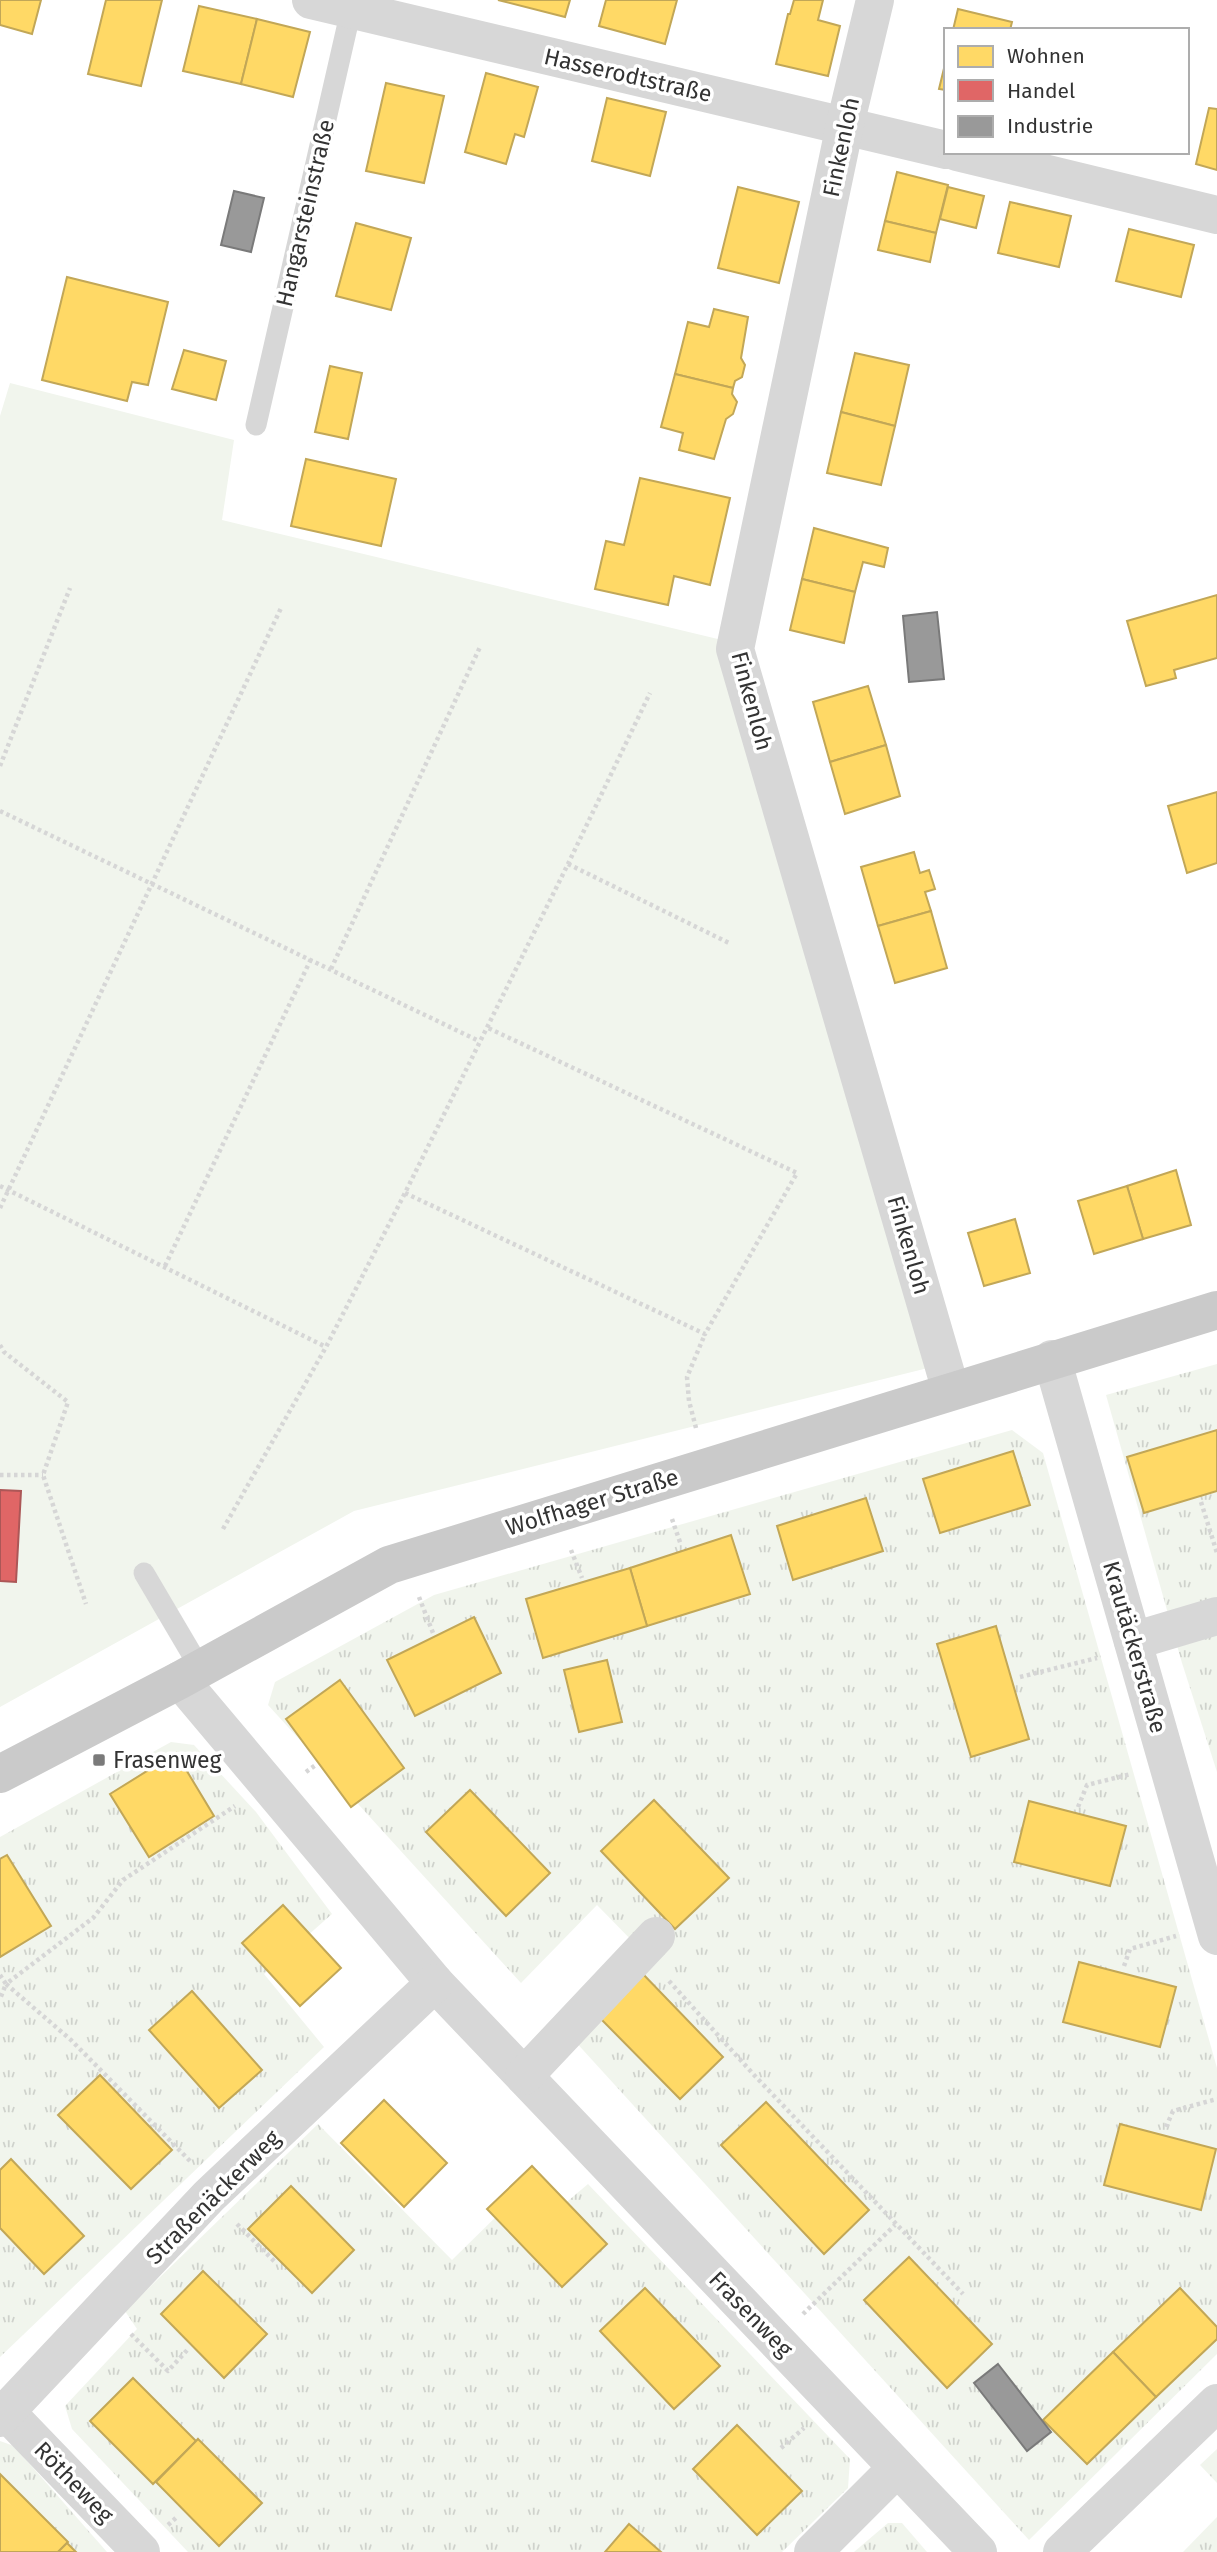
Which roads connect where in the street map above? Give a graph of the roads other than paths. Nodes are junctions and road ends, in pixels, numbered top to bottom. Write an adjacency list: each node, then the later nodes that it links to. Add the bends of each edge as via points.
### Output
1 (311, 0): 3 (street, Hasserodtstraße)
2 (875, 0): 4 (street, Finkenloh)
3 (352, 5): 4 (street, Hasserodtstraße); 8 (lane, Hangarsteinstraße)
4 (845, 125): 5 (street, Hasserodtstraße); 11 (street, Finkenloh, via 735,649)
5 (944, 150)
6 (965, 154): 7 (street)
7 (1217, 215)
8 (256, 425)
9 (1217, 1310): 10 (main road, Wolfhager Straße)
10 (1052, 1359): 11 (main road, Wolfhager Straße); 14 (street, Krautäckerstraße)
11 (951, 1391): 15 (main road, Wolfhager Straße, via 389,1565)
12 (144, 1573): 15 (lane)
13 (1217, 1616): 14 (street)
14 (1134, 1645): 17 (street, Krautäckerstraße)
15 (190, 1674): 16 (main road, Wolfhager Straße); 19 (street, Frasenweg, via 268,1785)
16 (0, 1774)
17 (1216, 1931)
18 (649, 1944): 20 (street)
19 (435, 1983): 20 (street, Frasenweg); 22 (street, Straßenäckerweg, via 213,2192)
20 (524, 2076): 23 (street, Frasenweg)
21 (1217, 2403): 27 (street)
22 (4, 2416): 24 (street, Rötheweg)
23 (897, 2468): 25 (street); 26 (street, Frasenweg)
24 (141, 2552)
25 (813, 2552)
26 (978, 2552)
27 (1062, 2552)

